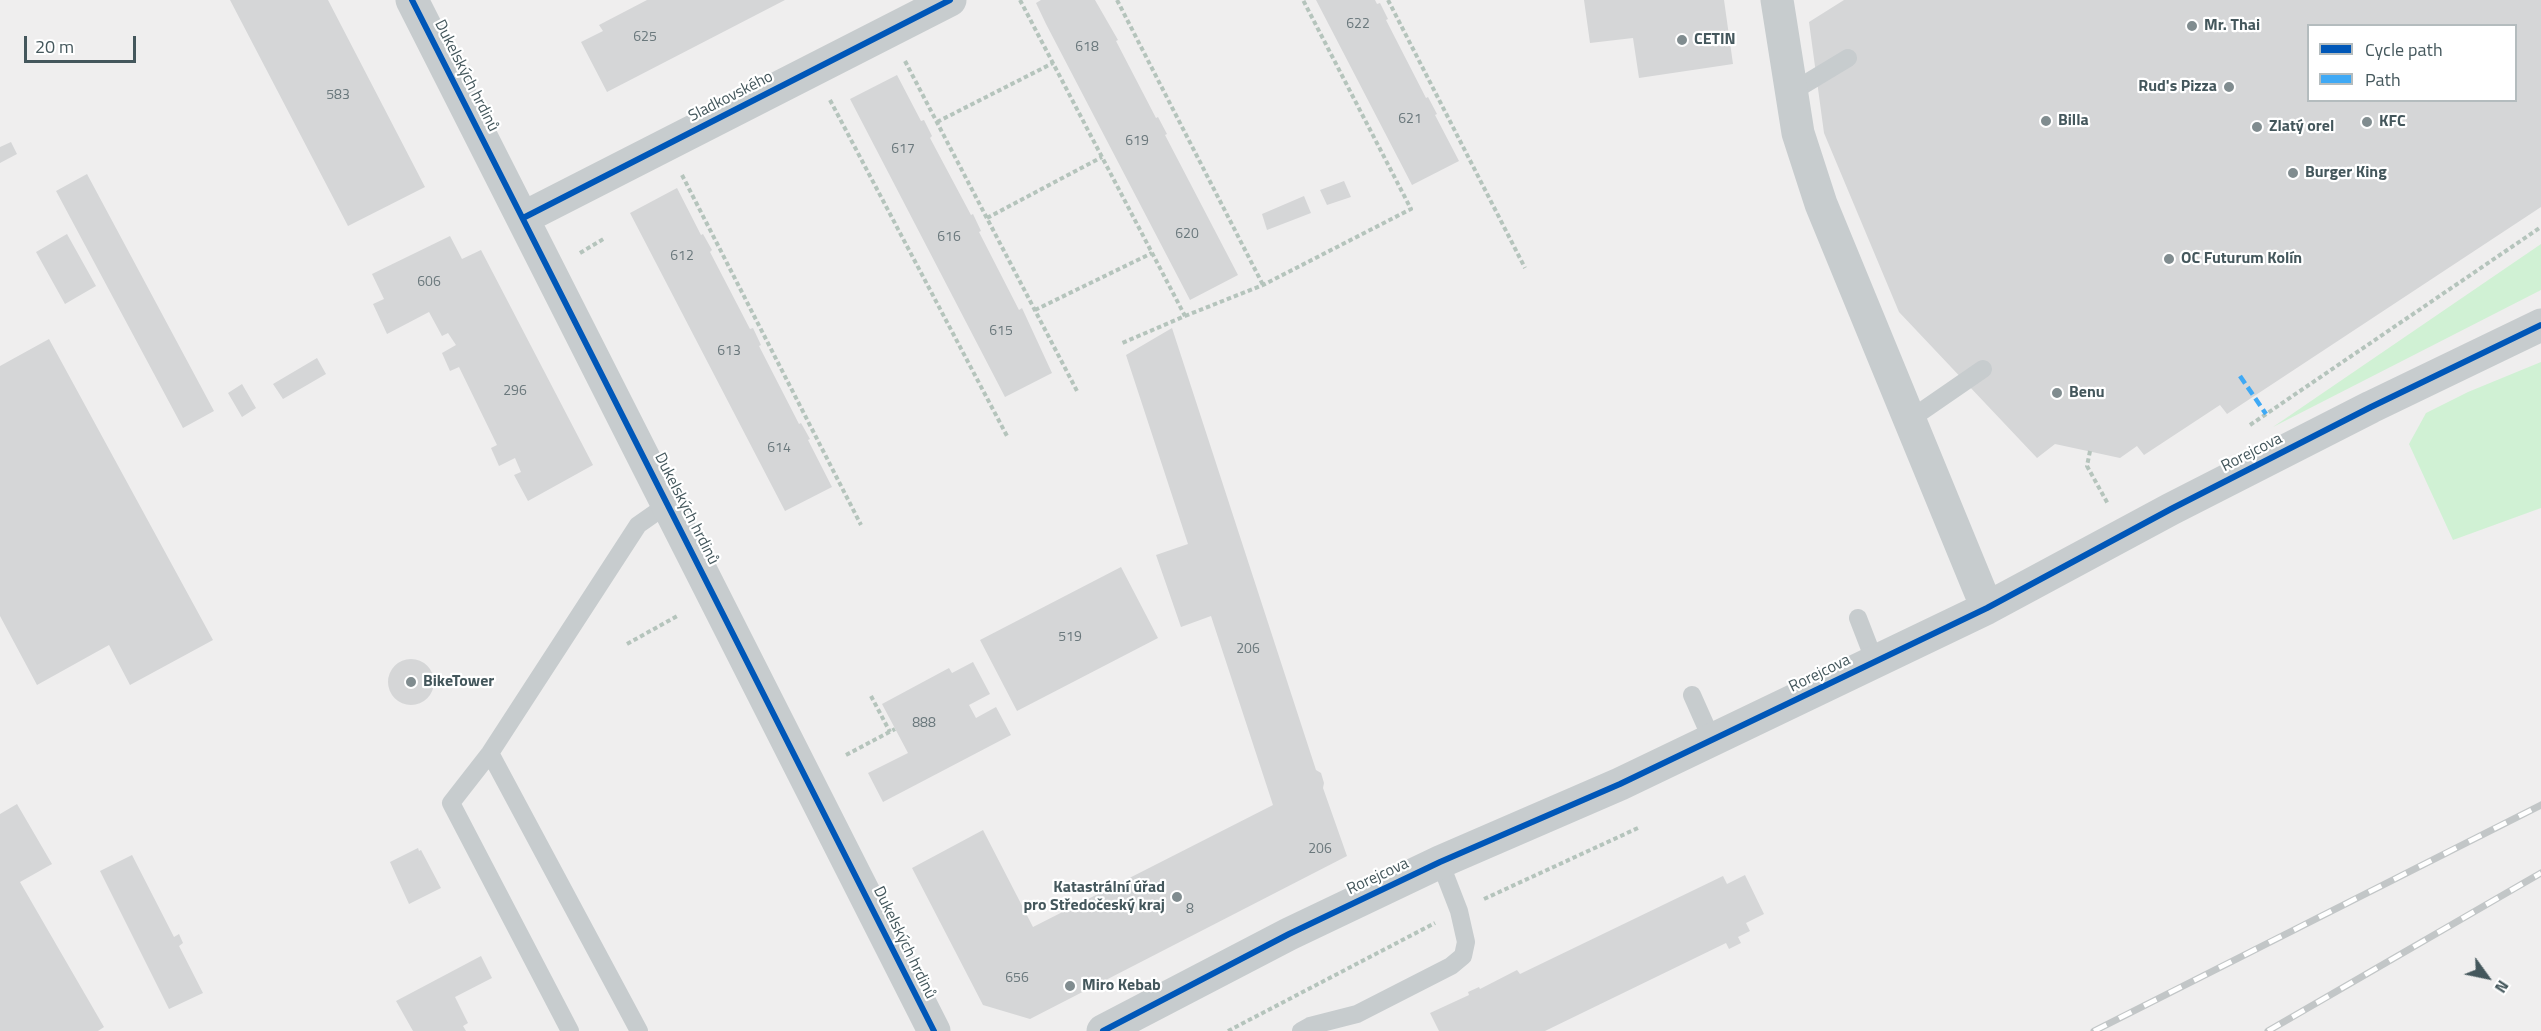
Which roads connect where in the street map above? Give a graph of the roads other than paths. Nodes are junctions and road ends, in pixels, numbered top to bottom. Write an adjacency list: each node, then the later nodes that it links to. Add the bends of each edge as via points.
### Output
1 (412, 0): 6 (street, Dukelských hrdinů)
2 (950, 0): 6 (street, Sladkovského)
3 (1778, 0): 5 (street)
4 (1848, 58): 5 (lane)
5 (1790, 93): 9 (street, via 1798,133 1821,204)
6 (523, 218): 10 (street, Dukelských hrdinů)
7 (2541, 325): 11 (street, Rorejcova, via 2192,498)
8 (1983, 369): 9 (lane)
9 (1909, 420): 11 (street)
10 (668, 504): 16 (lane, via 638,525); 21 (street, Dukelských hrdinů)
11 (1987, 608): 13 (street, Rorejcova)
12 (1857, 618): 13 (lane)
13 (1875, 662): 15 (street, Rorejcova)
14 (1692, 695): 15 (lane)
15 (1712, 740): 17 (street, Rorejcova)
16 (490, 753): 19 (lane, via 451,803); 20 (lane)
17 (1440, 862): 18 (street, Rorejcova, via 1289,934); 22 (lane, via 1459,911 1466,942 1463,956 1451,966 1357,1014)
18 (1113, 1029)
19 (570, 1031)
20 (639, 1031)
21 (934, 1031)
22 (1301, 1031)

